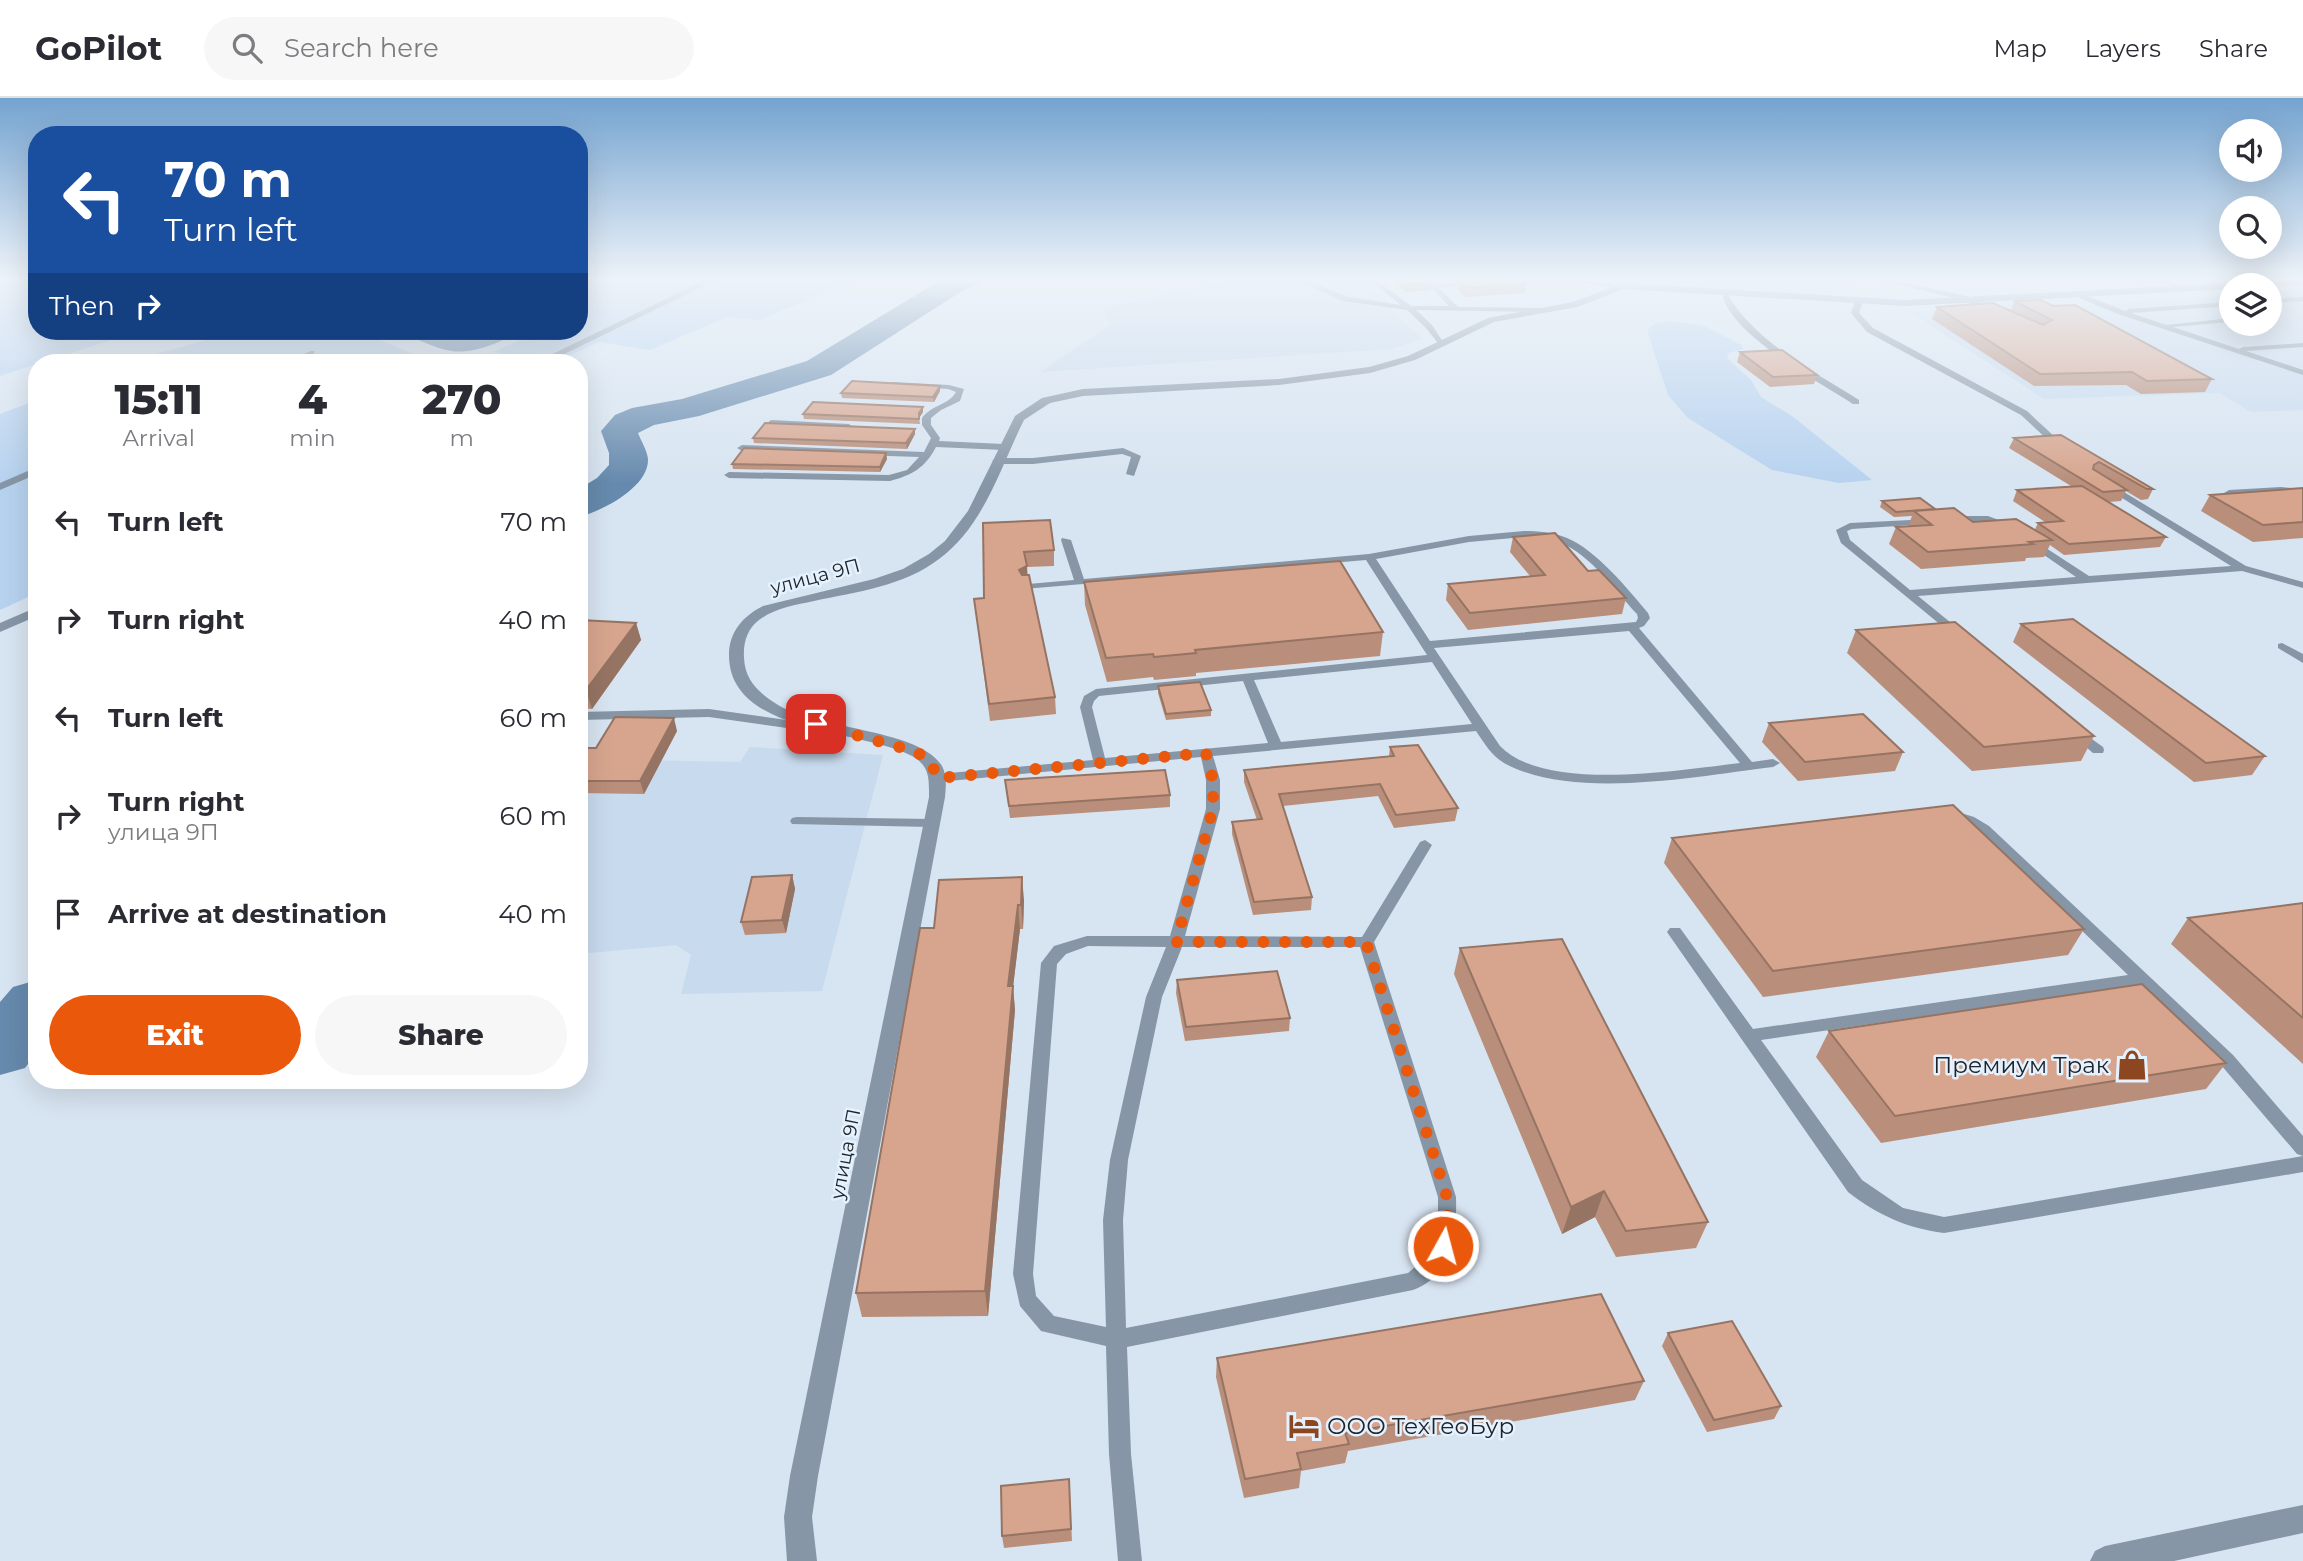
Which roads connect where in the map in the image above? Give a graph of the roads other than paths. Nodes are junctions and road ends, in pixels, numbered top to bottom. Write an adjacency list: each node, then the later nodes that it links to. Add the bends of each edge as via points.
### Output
1 (574, 346): 8 (street)
2 (1438, 346): 21 (street, улица 9П, via 1398,362 1334,375 1045,400 1024,412)
3 (1774, 346): 11 (lane)
4 (1900, 346): 18 (lane, via 2024,413)
5 (2223, 346): 7 (lane)
6 (2285, 346): 7 (lane)
7 (2234, 350): 9 (lane)
8 (558, 354)
9 (2303, 373)
10 (887, 383): 13 (lane, via 961,391 957,399)
11 (1856, 402)
12 (924, 408): 13 (lane)
13 (938, 408): 17 (lane, via 927,417)
14 (772, 423): 15 (lane)
15 (865, 427)
16 (917, 430): 17 (lane)
17 (931, 430): 19 (lane)
18 (2053, 440)
19 (934, 444): 21 (lane); 22 (lane)
20 (742, 448): 22 (lane)
21 (1001, 454): 24 (lane, via 1033,461 1123,451 1136,456); 50 (street, улица 9П, via 969,518 935,557 885,579 776,607 754,616 741,629 736,650 746,689 780,712)
22 (927, 455): 25 (lane, via 910,472 890,478)
23 (28, 474): 27 (lane)
24 (1131, 474)
25 (729, 475)
26 (2095, 478): 32 (lane)
27 (0, 487)
28 (2303, 492): 29 (lane)
29 (2229, 493)
30 (1066, 540): 34 (lane)
31 (1369, 557): 34 (lane); 39 (lane, via 1500,535 1551,535 1584,554 1642,612 1644,618); 41 (lane)
32 (2242, 568): 33 (lane); 35 (lane)
33 (2087, 579): 37 (lane); 37 (lane, via 2012,528 1988,519 1841,530 1845,541)
34 (1080, 582): 36 (lane)
35 (2303, 585)
36 (1028, 587)
37 (1908, 593): 42 (lane)
38 (28, 615): 40 (street)
39 (1632, 627): 41 (lane); 56 (lane)
40 (0, 628)
41 (1427, 645): 44 (lane)
42 (1971, 645)
43 (2282, 646): 45 (lane)
44 (1435, 658): 46 (lane); 49 (lane)
45 (2303, 659)
46 (1247, 677): 51 (lane); 54 (lane, via 1096,693 1086,706)
47 (588, 716): 50 (lane, via 722,714)
48 (2067, 724): 52 (lane)
49 (1480, 727): 51 (lane); 56 (lane, via 1497,752 1543,775 1615,778)
50 (834, 731): 57 (street, улица 9П, via 914,751 929,759)
51 (1276, 746): 53 (lane)
52 (2098, 750)
53 (1206, 753): 54 (lane); 63 (lane, via 1213,780 1213,809)
54 (1100, 763): 57 (lane)
55 (1773, 763): 56 (lane)
56 (1749, 766)
57 (938, 778): 60 (street, улица 9П)
58 (1933, 813): 65 (lane, via 1951,814 1984,829)
59 (797, 821): 60 (lane)
60 (931, 823): 71 (street, улица 9П, via 804,1476 798,1517)
61 (1425, 845): 64 (lane)
62 (1675, 932): 66 (lane)
63 (1176, 942): 64 (lane); 69 (lane, via 1154,997 1119,1160 1113,1220); 69 (lane, via 1087,941 1060,950 1049,963 1023,1273 1027,1300 1048,1324)
64 (1366, 942): 69 (lane, via 1447,1197 1448,1231 1438,1261 1413,1281)
65 (2142, 979): 66 (lane); 67 (lane, via 2227,1060)
66 (1749, 1036): 68 (lane, via 1855,1186 1882,1208 1912,1221 1944,1225)
67 (2303, 1149)
68 (2303, 1164)
69 (1118, 1339): 72 (lane, via 1120,1454)
70 (2303, 1519): 73 (street)
71 (802, 1561)
72 (1130, 1561)
73 (2105, 1561)

